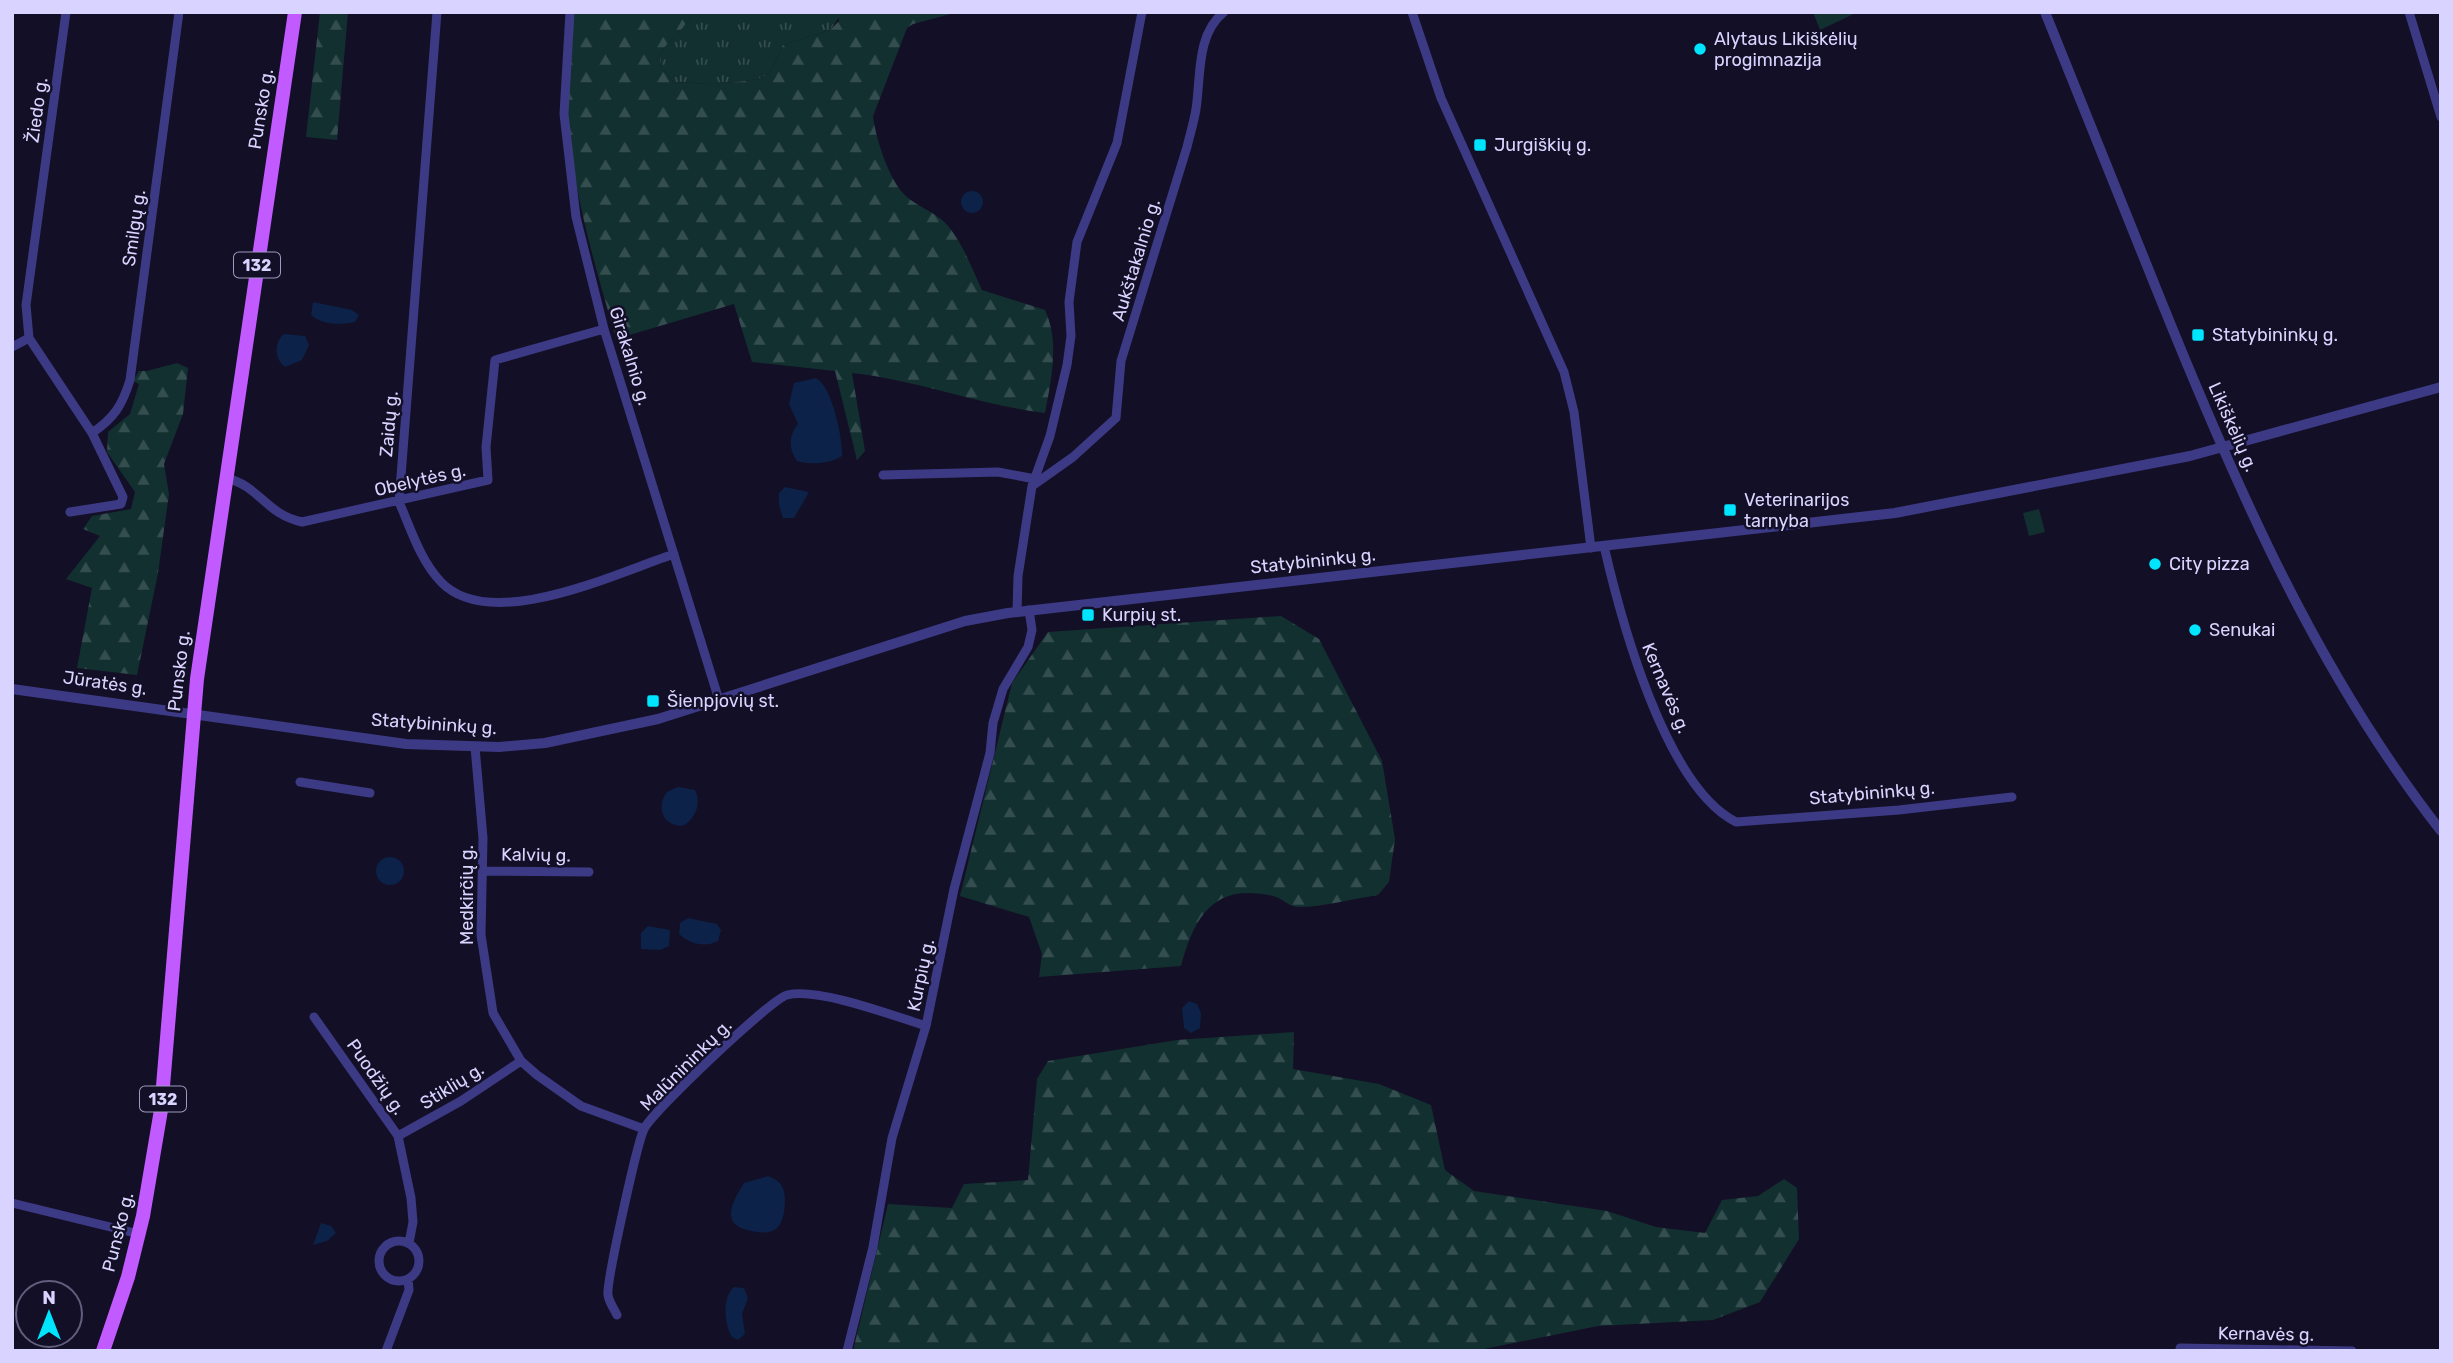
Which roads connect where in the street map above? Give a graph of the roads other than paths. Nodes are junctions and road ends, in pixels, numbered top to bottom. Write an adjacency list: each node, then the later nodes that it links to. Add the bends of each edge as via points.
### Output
1 (66, 12): 13 (street, Žiedo g., via 26,305)
2 (179, 12): 16 (street, Smilgų g., via 130,380 113,418)
3 (295, 12): 19 (main road, Punsko g. / 132)
4 (437, 12): 21 (street, Zaidų g.)
5 (570, 12): 12 (street, Girakalnio g., via 566,148 576,217)
6 (1142, 12): 20 (street, via 1117,143 1077,242 1067,365)
7 (1224, 12): 20 (street, Aukštakalnio g., via 1203,43 1196,111 1121,361 1116,418 1073,457)
8 (1412, 12): 24 (street, via 1441,98 1564,372 1574,412)
9 (2045, 12): 17 (street, Likiškėlių g.)
10 (2409, 12): 11 (street)
11 (2441, 117)
12 (604, 329): 21 (street, Obelytės g., via 495,360 486,447 488,480); 25 (street, Girakalnio g.)
13 (29, 338): 14 (street); 16 (street, Žiedo g.)
14 (12, 347)
15 (2441, 387): 17 (street, Statybininkų g.)
16 (92, 433): 22 (street, Žiedo g., via 121,488 121,504)
17 (2223, 449): 23 (street, Statybininkų g., via 1895,513); 36 (street, Likiškėlių g., via 2312,633 2382,748)
18 (883, 475): 20 (street, via 1006,472)
19 (226, 478): 21 (street, Obelytės g., via 243,482 285,518 302,522); 30 (main road, Punsko g. / 132)
20 (1034, 482): 27 (street, via 1018,576)
21 (399, 502): 25 (street, Zaidų g., via 426,564 443,584 464,597 495,605 527,602)
22 (70, 512)
23 (1604, 546): 24 (street, Statybininkų g.); 35 (street, Kernavės g., via 1636,666 1657,714 1708,800)
24 (1591, 548): 26 (street, Statybininkų g.)
25 (674, 554): 29 (street, Girakalnio g.)
26 (1029, 610): 27 (street, Statybininkų g.); 40 (street, Kurpių g., via 1032,630 1028,646 1003,689 993,723)
27 (1017, 611): 29 (street, Statybininkų g., via 965,621)
28 (12, 689): 30 (street, Jūratės g.)
29 (719, 700): 31 (street, Statybininkų g., via 599,733 545,743)
30 (193, 712): 31 (street, Statybininkų g., via 406,744); 45 (main road, Punsko g. / 132, via 169,1044 154,1163)
31 (475, 747): 37 (street, Medkirčių g.)
32 (300, 782): 33 (street)
33 (370, 793)
34 (2012, 797): 35 (street, Statybininkų g.)
35 (1736, 822)
36 (2441, 831)
37 (483, 871): 38 (street, Kalvių g.); 41 (street, Medkirčių g., via 481,935 488,992 493,1013)
38 (589, 872)
39 (314, 1017): 43 (street, Puodžių g.)
40 (926, 1026): 42 (street, Malūnininkų g., via 821,995 786,995 724,1048); 52 (street, Kurpių g., via 892,1138 873,1247)
41 (521, 1061): 42 (street, Medkirčių g., via 581,1106); 43 (street, Stiklių g.)
42 (644, 1129): 48 (street, Malūnininkų g., via 607,1294)
43 (398, 1136): 46 (street, Puodžių g., via 411,1198 413,1222)
44 (12, 1203): 45 (street)
45 (139, 1234): 51 (main road, Punsko g. / 132)
46 (408, 1242): 47 (street, via 419,1258 417,1270); 47 (street, via 390,1242 379,1257 385,1275 396,1281)
47 (408, 1279): 50 (street, via 409,1290)
48 (617, 1315)
49 (2180, 1348): 53 (street, Kernavės g.)
50 (386, 1350)
51 (101, 1351)
52 (847, 1351)
53 (2352, 1351)

